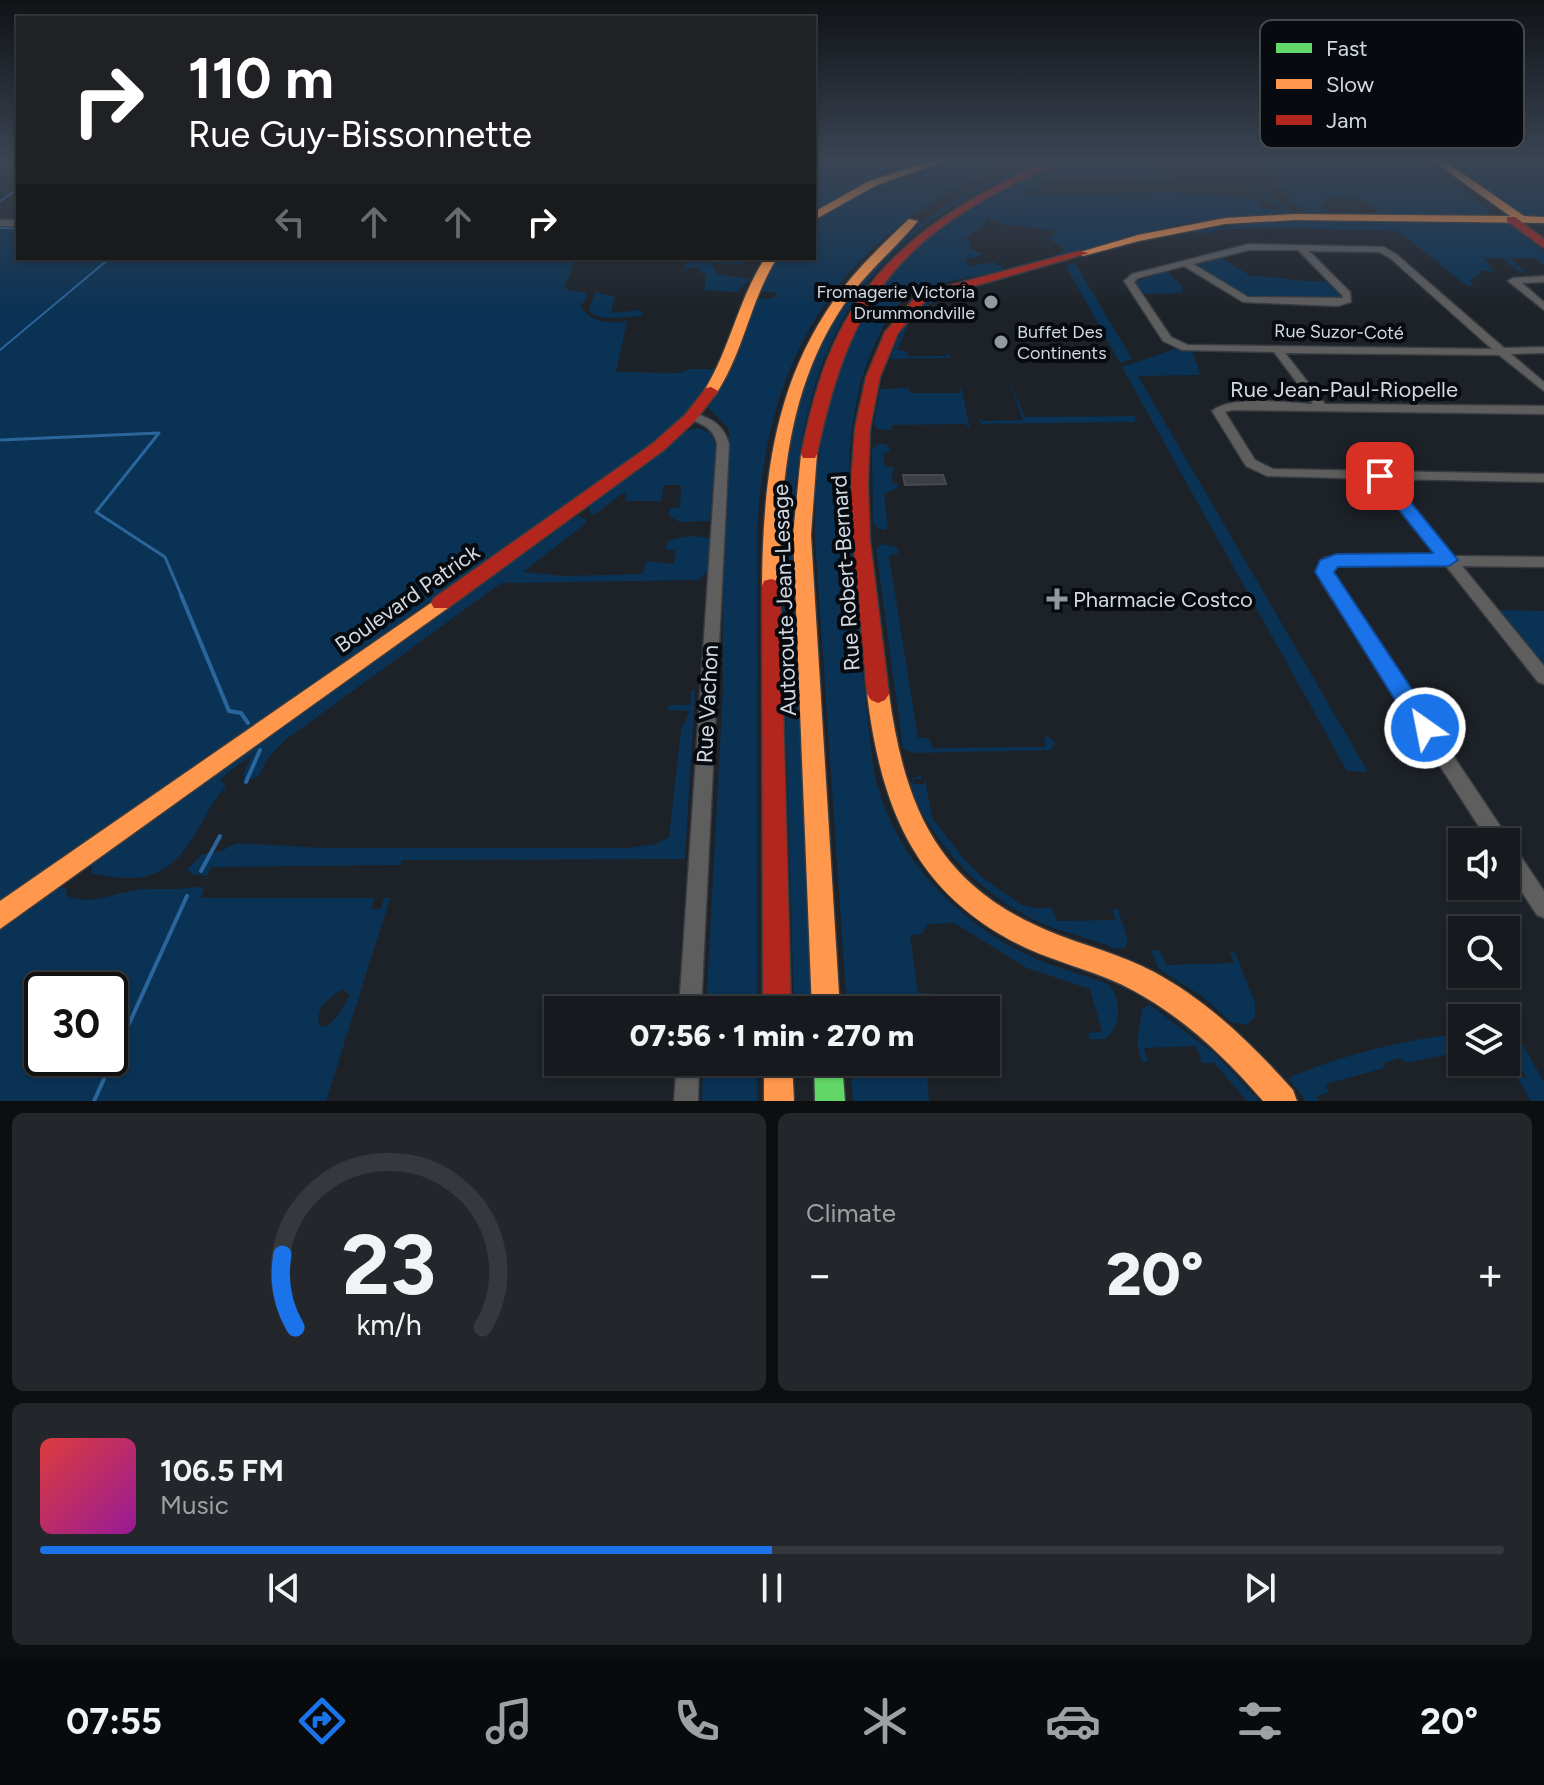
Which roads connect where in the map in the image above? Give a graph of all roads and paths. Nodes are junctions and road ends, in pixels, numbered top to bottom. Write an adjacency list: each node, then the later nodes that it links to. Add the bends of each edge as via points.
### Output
1 (928, 211): 31 (main road, Autoroute Jean-Lesage, via 871,258 830,309 793,387 778,454 771,523)
2 (953, 211): 32 (main road, Autoroute Jean-Lesage, via 894,260 845,329 818,398 805,466 802,535)
3 (1504, 211): 5 (main road)
4 (1505, 211): 5 (main road)
5 (1516, 220): 6 (main road, Rue Robert-Bernard); 7 (main road); 8 (main road); 39 (main road, Rue Robert-Bernard, via 1268,218 1138,238 918,299 896,320 871,386 860,467 867,580 888,766 913,829 955,883 992,915 1037,940 1118,969 1172,997 1231,1045)
6 (1544, 220)
7 (1544, 236)
8 (1544, 245)
9 (1300, 247): 11 (street, via 1249,247); 11 (street, via 1349,299 1250,301); 15 (street, via 1381,249)
10 (770, 260): 20 (main road, Boulevard Patrick, via 746,297 722,373)
11 (1185, 263): 14 (street, Rue Suzor-Coté, via 1129,281 1167,339 1176,346)
12 (1544, 279): 13 (street, via 1513,281)
13 (1544, 307)
14 (1277, 349): 15 (street, Rue Suzor-Coté); 18 (street)
15 (1502, 352): 16 (street, Rue Suzor-Coté); 17 (street)
16 (1544, 353)
17 (1544, 388)
18 (1322, 407): 19 (street, Rue Jean-Paul-Riopelle); 21 (street, Rue Jean-Paul-Riopelle, via 1227,406 1220,408 1219,416 1260,469)
19 (1544, 410)
20 (691, 416): 29 (main road, Boulevard Patrick, via 606,486); 30 (street, Rue Vachon, via 714,425 723,444)
21 (1380, 476): 22 (street); 23 (street)
22 (1544, 478)
23 (1449, 560): 24 (street); 25 (street); 26 (street, via 1341,560 1328,563 1324,570)
24 (1544, 562)
25 (1544, 677)
26 (1491, 828)
27 (1520, 872): 28 (street)
28 (1544, 908)
29 (0, 916)
30 (691, 996)
31 (777, 996)
32 (825, 996)
33 (687, 1076): 36 (street)
34 (778, 1076): 37 (main road)
35 (829, 1076): 38 (main road)
36 (686, 1101)
37 (779, 1101)
38 (830, 1101)
39 (1282, 1101)

